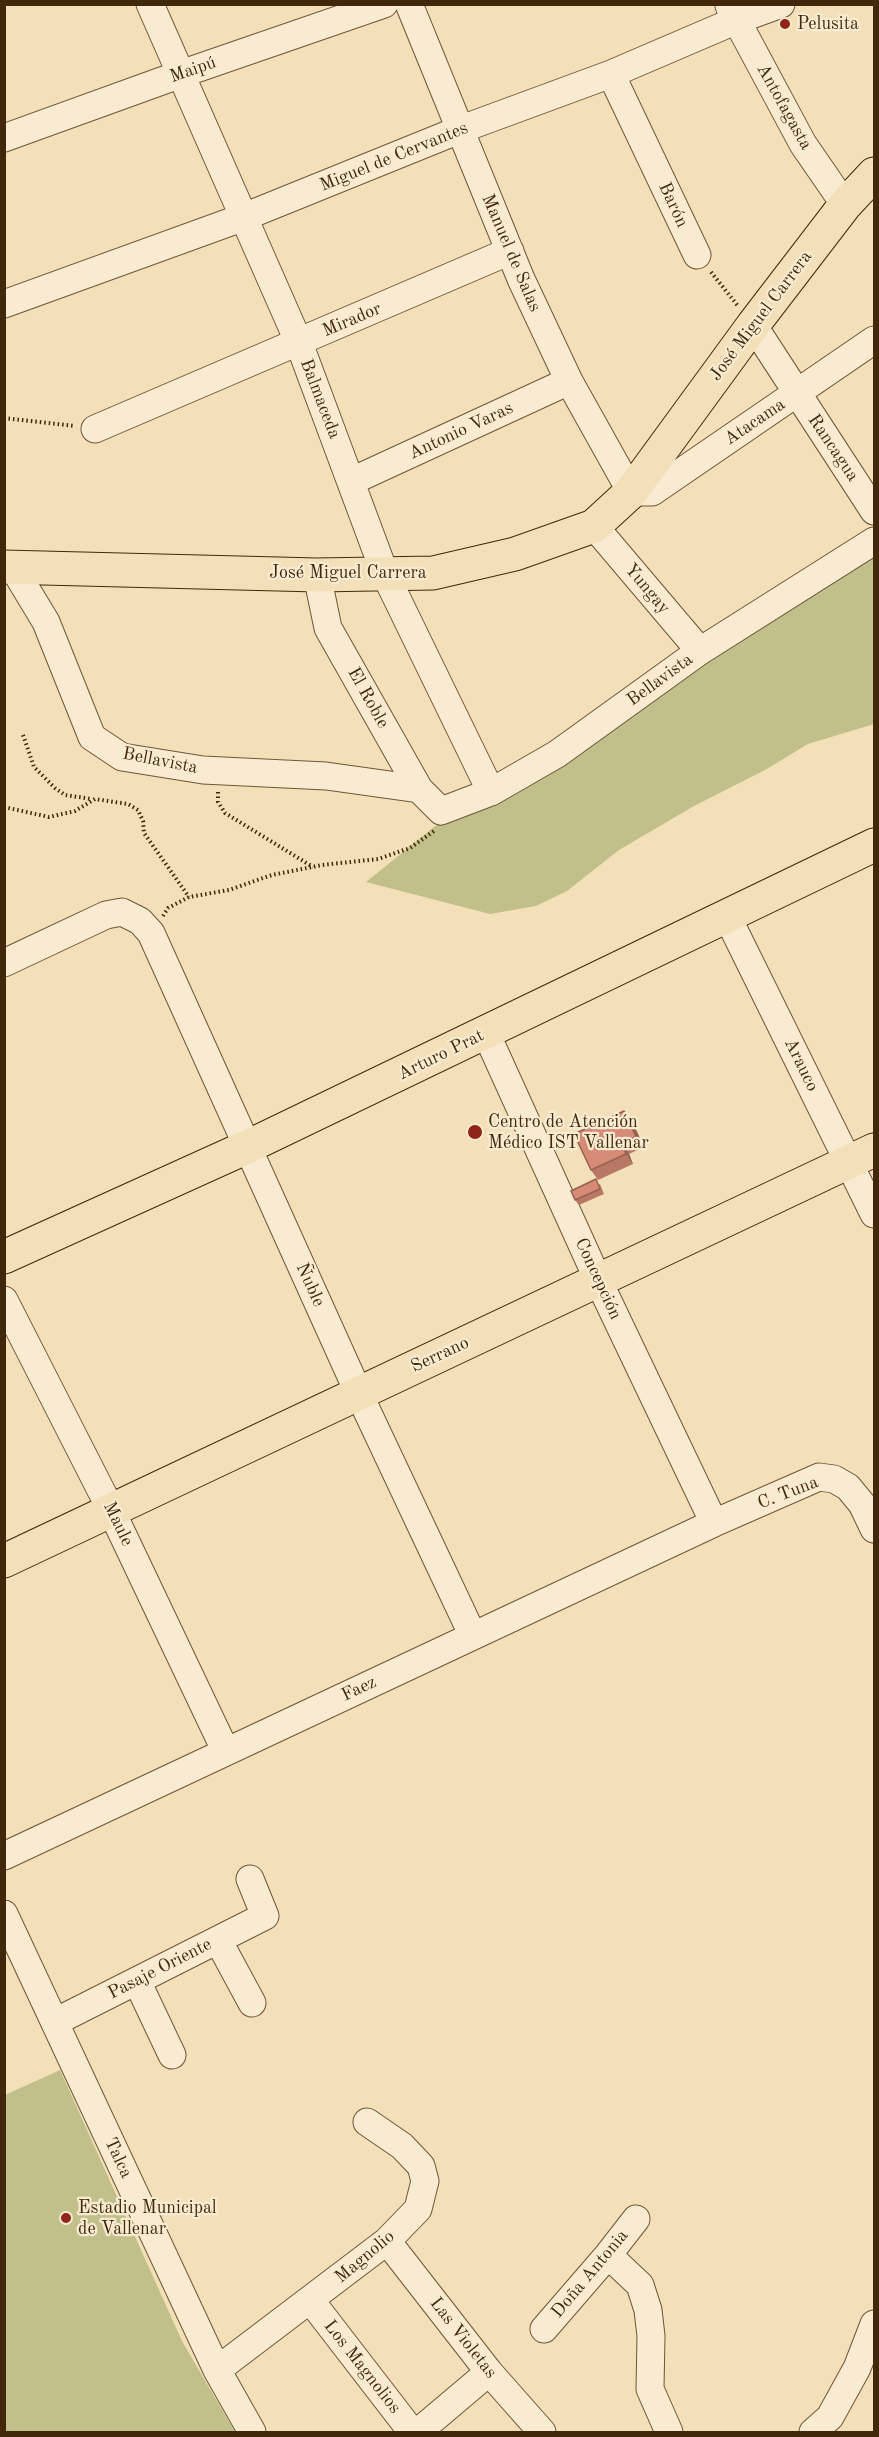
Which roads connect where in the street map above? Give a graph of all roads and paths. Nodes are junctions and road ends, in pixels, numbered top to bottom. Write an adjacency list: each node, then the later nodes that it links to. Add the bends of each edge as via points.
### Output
1 (150, 4): 6 (street, Balmaceda)
2 (384, 4): 6 (street, Maipú)
3 (409, 4): 8 (street, Manuel de Salas)
4 (781, 4): 5 (street, Miguel de Cervantes)
5 (733, 12): 7 (street, Miguel de Cervantes); 11 (street, Antofagasta, via 803,144)
6 (181, 74): 9 (street, Maipú); 12 (street, Balmaceda)
7 (611, 74): 8 (street, Miguel de Cervantes); 14 (street, Barón)
8 (459, 130): 12 (street, Miguel de Cervantes); 13 (street, Manuel de Salas)
9 (4, 138)
10 (874, 174): 11 (main road, José Miguel Carrera)
11 (845, 205): 16 (main road, José Miguel Carrera)
12 (244, 217): 15 (street, Miguel de Cervantes); 18 (street, Balmaceda)
13 (510, 251): 18 (street, Mirador); 19 (street, Manuel de Salas)
14 (697, 255): 16 (path)
15 (4, 304)
16 (753, 325): 20 (street, Rancagua); 24 (main road, José Miguel Carrera)
17 (874, 340): 20 (street, Atacama)
18 (299, 343): 22 (street, Mirador); 23 (street, Balmaceda)
19 (569, 381): 23 (street, Antonio Varas); 24 (street, Manuel de Salas)
20 (796, 394): 24 (street, Atacama, via 652,492); 25 (street, Rancagua)
21 (4, 418): 22 (path)
22 (94, 429)
23 (352, 481): 29 (street, Balmaceda)
24 (632, 492): 26 (main road, José Miguel Carrera)
25 (874, 511)
26 (594, 526): 29 (main road, José Miguel Carrera, via 515,554 464,566 433,573); 31 (street, Yungay)
27 (874, 541): 31 (street, Bellavista)
28 (9, 568): 30 (main road, José Miguel Carrera); 34 (street, Bellavista, via 46,622 92,737 122,757 203,770 326,776)
29 (385, 574): 30 (main road, José Miguel Carrera); 35 (street, Balmaceda)
30 (317, 575): 34 (street, El Roble, via 328,628)
31 (700, 651): 35 (street, Bellavista, via 557,754)
32 (22, 735): 36 (path, via 34,767 55,788 65,795)
33 (218, 782): 40 (path, via 218,802 225,813)
34 (418, 789): 38 (street, El Roble)
35 (491, 792): 38 (street, Bellavista)
36 (95, 799): 37 (path, via 75,811 49,817); 41 (path, via 128,804 138,810 144,833)
37 (4, 807)
38 (440, 819): 40 (path, via 410,848 378,859)
39 (874, 845): 42 (main road, Arturo Prat)
40 (313, 867): 41 (path)
41 (189, 897): 43 (path, via 168,908)
42 (727, 916): 45 (main road, Arturo Prat); 47 (street, Arauco)
43 (151, 933): 44 (street, via 140,921 122,912 106,915); 46 (street, Ñuble)
44 (4, 963)
45 (486, 1033): 46 (main road, Arturo Prat); 50 (street, Concepción)
46 (247, 1147): 49 (main road, Arturo Prat); 52 (street, Ñuble)
47 (862, 1156): 48 (street, Arauco); 50 (main road, Serrano)
48 (874, 1214)
49 (4, 1257)
50 (598, 1280): 52 (main road, Serrano); 54 (street, Concepción)
51 (4, 1300): 53 (street, Maule)
52 (359, 1394): 53 (main road, Serrano); 57 (street, Ñuble)
53 (111, 1510): 56 (main road, Serrano); 58 (street, Maule)
54 (714, 1523): 55 (street, C. Tuna, via 819,1478 834,1479 848,1487); 57 (street, Faez)
55 (874, 1529)
56 (4, 1561)
57 (473, 1635): 58 (street, Faez)
58 (226, 1752): 59 (street, Faez)
59 (4, 1856)
60 (250, 1879): 62 (street, Pasaje Oriente, via 265,1916)
61 (4, 1914): 65 (street, Talca)
62 (218, 1940): 63 (street, Pasaje Oriente); 64 (street)
63 (137, 1981): 65 (street, Pasaje Oriente); 66 (street)
64 (252, 2003)
65 (55, 2022): 74 (street, Talca)
66 (172, 2055)
67 (366, 2122): 69 (street, Magnolio, via 402,2146 421,2166 425,2181 418,2209)
68 (636, 2219): 70 (street, Doña Antonia)
69 (387, 2241): 71 (street, Magnolio); 75 (street, Las Violetas)
70 (608, 2255): 73 (street, Doña Antonia); 80 (street, via 640,2285 651,2336 650,2390)
71 (311, 2301): 74 (street, Magnolio); 77 (street, Los Magnolios)
72 (874, 2324): 81 (street, via 857,2368 830,2417)
73 (544, 2328)
74 (217, 2370): 76 (street, Talca)
75 (489, 2372): 78 (street); 79 (street, Las Violetas)
76 (252, 2433)
77 (412, 2433)
78 (418, 2433)
79 (542, 2433)
80 (669, 2433)
81 (813, 2433)

